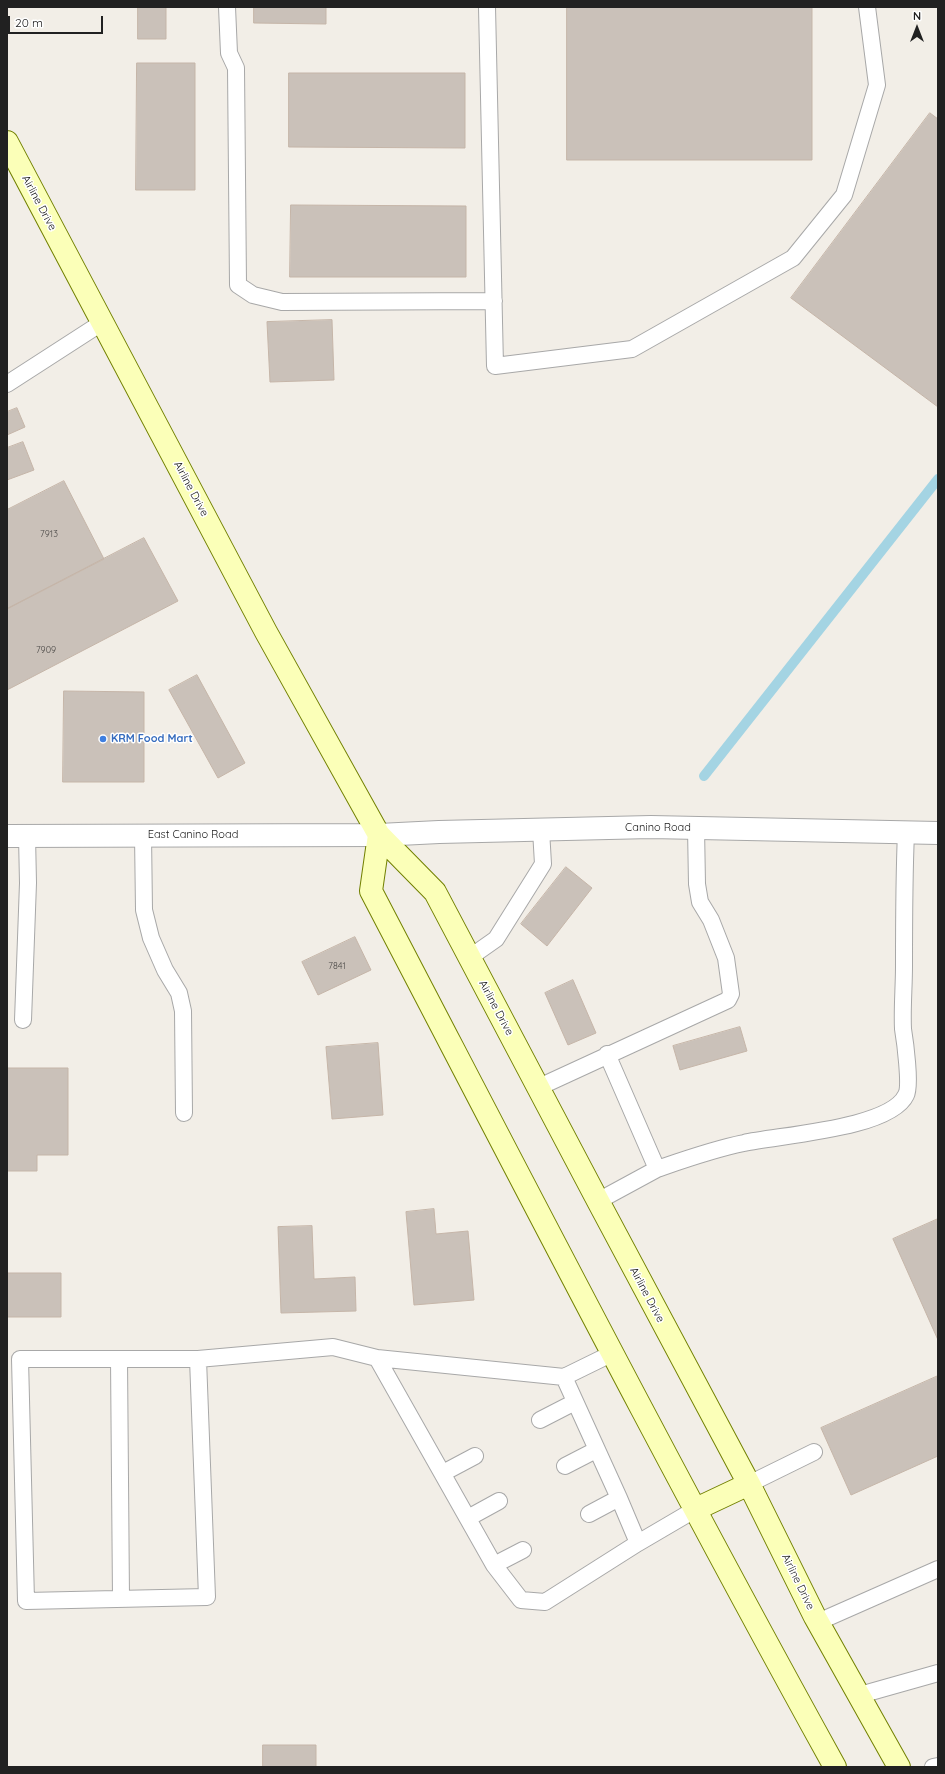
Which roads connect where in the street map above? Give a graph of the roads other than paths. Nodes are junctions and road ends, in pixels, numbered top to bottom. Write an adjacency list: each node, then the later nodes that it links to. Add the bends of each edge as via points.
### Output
1 (227, 7): 5 (lane, via 229,53 236,68 238,285 254,295 282,302)
2 (487, 7): 5 (lane)
3 (867, 7): 5 (lane, via 877,85 844,195 793,258 632,349 495,366)
4 (7, 142): 6 (main road, Airline Drive)
5 (494, 301)
6 (103, 322): 7 (lane); 13 (main road, Airline Drive, via 263,624)
7 (7, 384)
8 (696, 828): 9 (street, Canino Road); 10 (street, Canino Road); 17 (lane, via 697,884 700,902 711,920 726,958 731,994 728,1000)
9 (541, 830): 13 (street, Canino Road); 15 (lane, via 543,864 496,939)
10 (906, 833): 11 (street, Canino Road); 20 (lane, via 903,1028 907,1095 887,1113 867,1121 815,1132 745,1142)
11 (938, 833)
12 (143, 835): 13 (street, East Canino Road); 14 (street, East Canino Road); 19 (lane, via 144,910 151,938 178,993 183,1011)
13 (379, 835): 15 (main road, Airline Drive, via 435,892); 22 (main road, via 371,891)
14 (17, 836): 16 (lane, via 28,883)
15 (469, 958): 18 (main road, Airline Drive)
16 (23, 1020)
17 (607, 1054): 18 (lane); 20 (lane)
18 (537, 1088): 21 (main road, Airline Drive)
19 (184, 1113)
20 (657, 1169): 21 (lane)
21 (598, 1202): 34 (main road, Airline Drive)
22 (613, 1353): 26 (lane); 37 (main road)
23 (377, 1358): 25 (lane, via 333,1347); 26 (lane); 33 (lane)
24 (119, 1359): 25 (lane); 44 (lane); 44 (lane, via 20,1359 26,1601)
25 (198, 1359): 44 (lane, via 207,1597)
26 (564, 1377): 27 (lane)
27 (574, 1402): 28 (lane); 29 (lane)
28 (540, 1420)
29 (596, 1450): 32 (lane); 35 (lane)
30 (814, 1452): 34 (lane)
31 (475, 1456): 33 (lane)
32 (565, 1466)
33 (443, 1473): 39 (lane)
34 (749, 1484): 37 (main road); 45 (main road, Airline Drive)
35 (619, 1498): 38 (lane); 40 (lane)
36 (499, 1501): 39 (lane)
37 (696, 1509): 40 (lane); 49 (main road)
38 (589, 1514)
39 (468, 1518): 42 (lane)
40 (638, 1544): 42 (lane, via 545,1602 521,1600)
41 (523, 1550): 42 (lane)
42 (494, 1565)
43 (938, 1569): 45 (lane)
44 (121, 1599)
45 (818, 1622): 47 (main road, Airline Drive)
46 (938, 1673): 47 (lane)
47 (860, 1695): 50 (main road, Airline Drive)
48 (938, 1766): 51 (lane)
49 (835, 1767)
50 (899, 1767)
51 (933, 1767)

